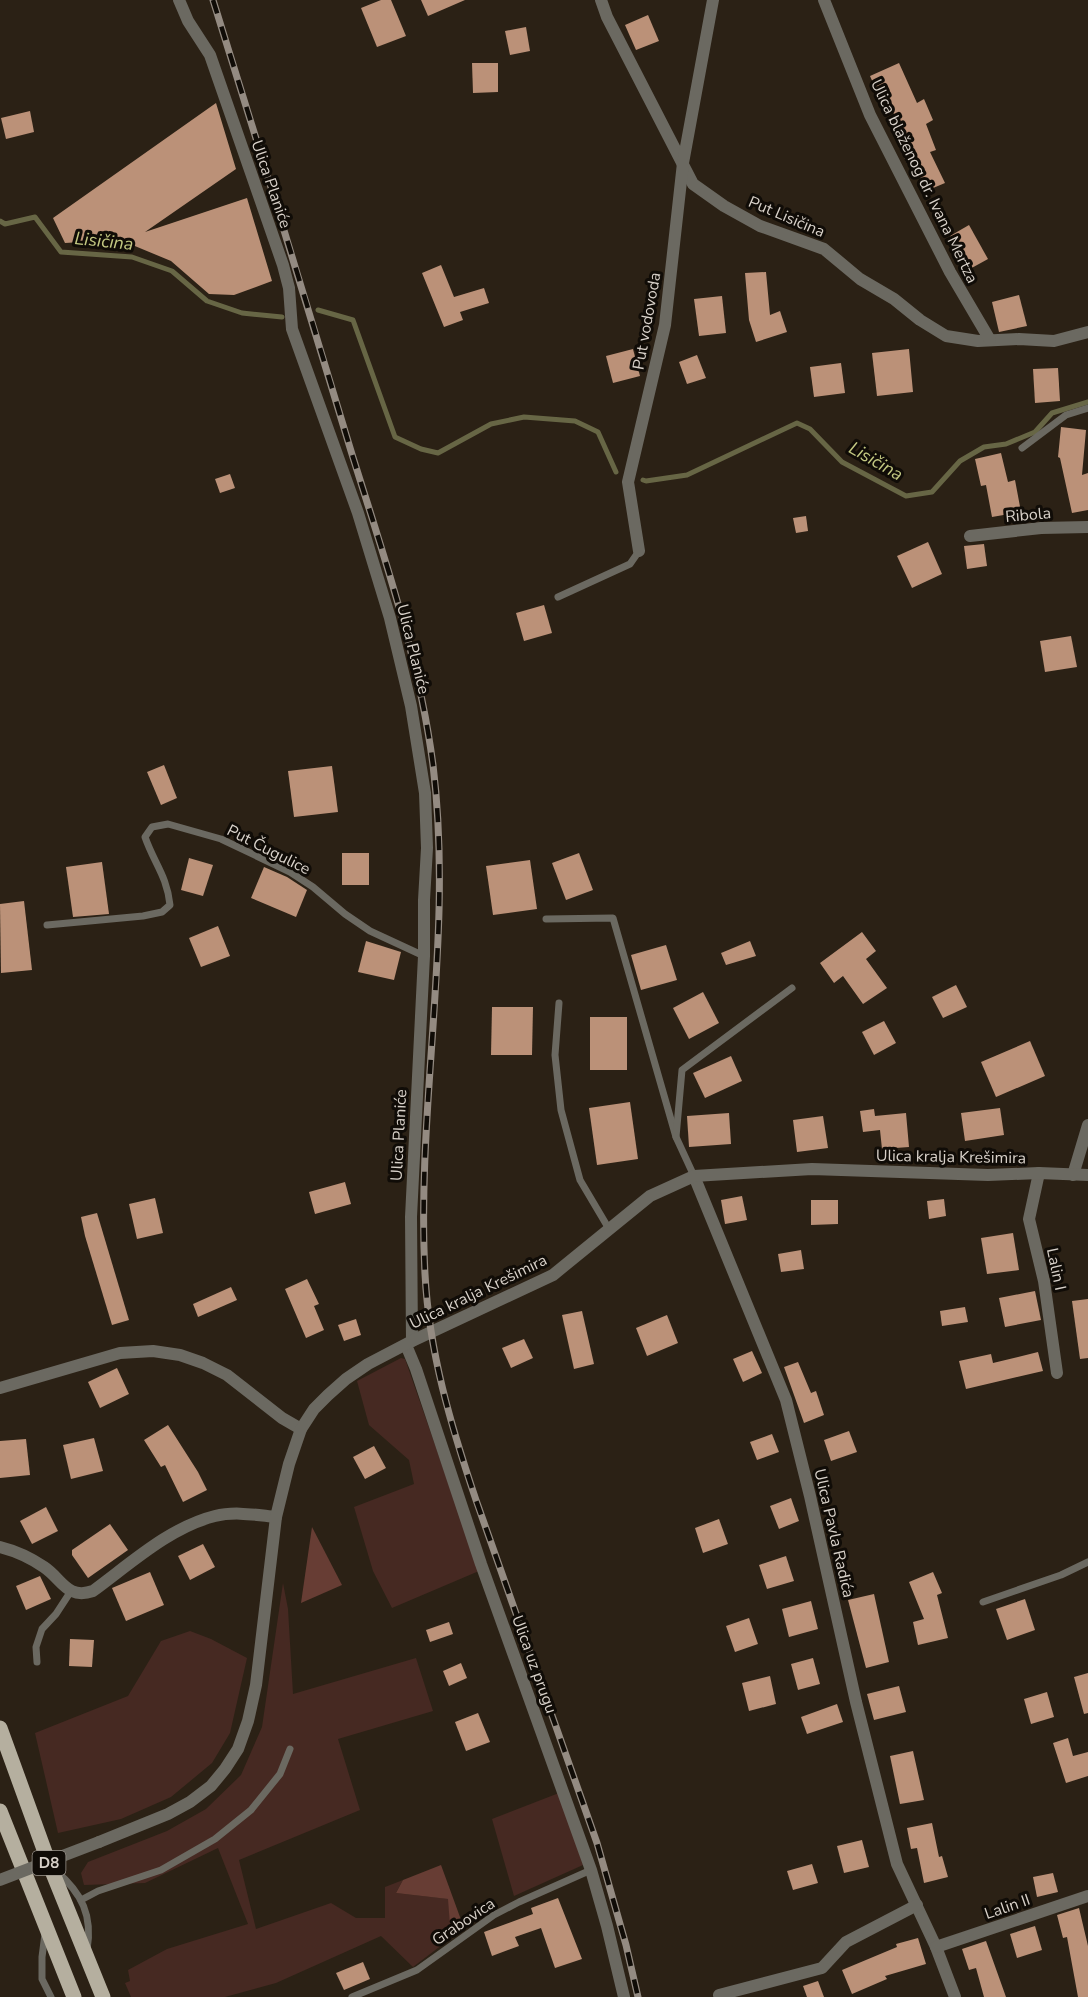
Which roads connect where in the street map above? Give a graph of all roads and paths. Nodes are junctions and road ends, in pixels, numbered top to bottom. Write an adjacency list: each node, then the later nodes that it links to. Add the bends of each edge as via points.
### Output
1 (179, 0): 16 (street, Ulica Planiće, via 210,55 282,265 289,288 292,329 358,513 390,618 411,706 425,794)
2 (601, 0): 5 (street, Put Lisičina)
3 (713, 0): 5 (street, Put vodovoda)
4 (824, 0): 7 (street, Ulica blaženog dr. Ivana Mertza, via 870,115 950,272)
5 (683, 163): 7 (street, Put Lisičina, via 693,184 724,206 760,226 824,249 860,279 946,336); 12 (street, Put vodovoda, via 665,325 628,482)
6 (1088, 332): 7 (street, Put Lisičina, via 1054,341)
7 (990, 340)
8 (1088, 408): 9 (lane, via 1066,415)
9 (1022, 448)
10 (1088, 527): 11 (street, Ribola)
11 (970, 536)
12 (639, 551): 13 (lane, Put vodovoda, via 630,564)
13 (558, 597)
14 (546, 919): 20 (lane, via 613,918)
15 (46, 925): 16 (lane, Put Čugulice, via 162,912 170,905 169,891 145,837 152,826 168,824 221,839 290,872 370,931)
16 (424, 956): 26 (street, Ulica Planiće, via 412,1182)
17 (792, 988): 20 (lane, via 682,1070)
18 (559, 1003): 25 (lane, via 555,1055 561,1110 580,1180)
19 (1088, 1125): 22 (street)
20 (676, 1137): 24 (lane)
21 (1039, 1173): 22 (street, Ulica kralja Krešimira); 24 (street, Ulica kralja Krešimira, via 812,1169); 27 (street, Lalin I, via 1029,1219 1044,1281)
22 (1073, 1175): 23 (street, Ulica kralja Krešimira)
23 (1088, 1175)
24 (694, 1176): 25 (street, Ulica kralja Krešimira, via 650,1196); 44 (street, Ulica Pavla Radića, via 786,1400 897,1864)
25 (609, 1229): 26 (street, Ulica kralja Krešimira, via 553,1275)
26 (409, 1343): 29 (street, Ulica kralja Krešimira, via 346,1379 314,1409); 40 (street, Ulica uz prugu, via 481,1564)
27 (1057, 1373)
28 (0, 1388): 29 (street, via 120,1353 153,1351 180,1355 227,1375)
29 (301, 1429): 30 (street, Ulica kralja Krešimira)
30 (276, 1517): 33 (street, via 236,1514 189,1525 93,1591); 41 (street, Ulica kralja Krešimira, bridge, via 256,1685 238,1749 225,1769 211,1786 168,1814)
31 (0, 1547): 33 (street, via 47,1569)
32 (1088, 1562): 34 (lane)
33 (71, 1592): 35 (lane, via 42,1629 36,1647)
34 (983, 1602)
35 (37, 1662)
36 (0, 1728): 39 (main road, D8)
37 (290, 1749): 43 (lane, via 280,1774 250,1810 215,1839 161,1870)
38 (0, 1811): 45 (main road, D8)
39 (50, 1866): 43 (lane, via 71,1883); 47 (main road, D8)
40 (591, 1870): 52 (lane, Grabovica, via 494,1915 417,1970); 53 (street, Ulica uz prugu)
41 (0, 1880)
42 (1088, 1896): 46 (street, Lalin II)
43 (81, 1900): 47 (lane, via 89,1923)
44 (917, 1905): 46 (street, Ulica Pavla Radića); 48 (street, via 846,1942 822,1968)
45 (45, 1928): 49 (lane, via 42,1979); 50 (main road, D8)
46 (936, 1947): 54 (street, Ulica Pavla Radića)
47 (86, 1956): 51 (main road, D8)
48 (719, 1995)
49 (51, 1997)
50 (74, 1997)
51 (103, 1997)
52 (352, 1997)
53 (624, 1997)
54 (955, 1997)

